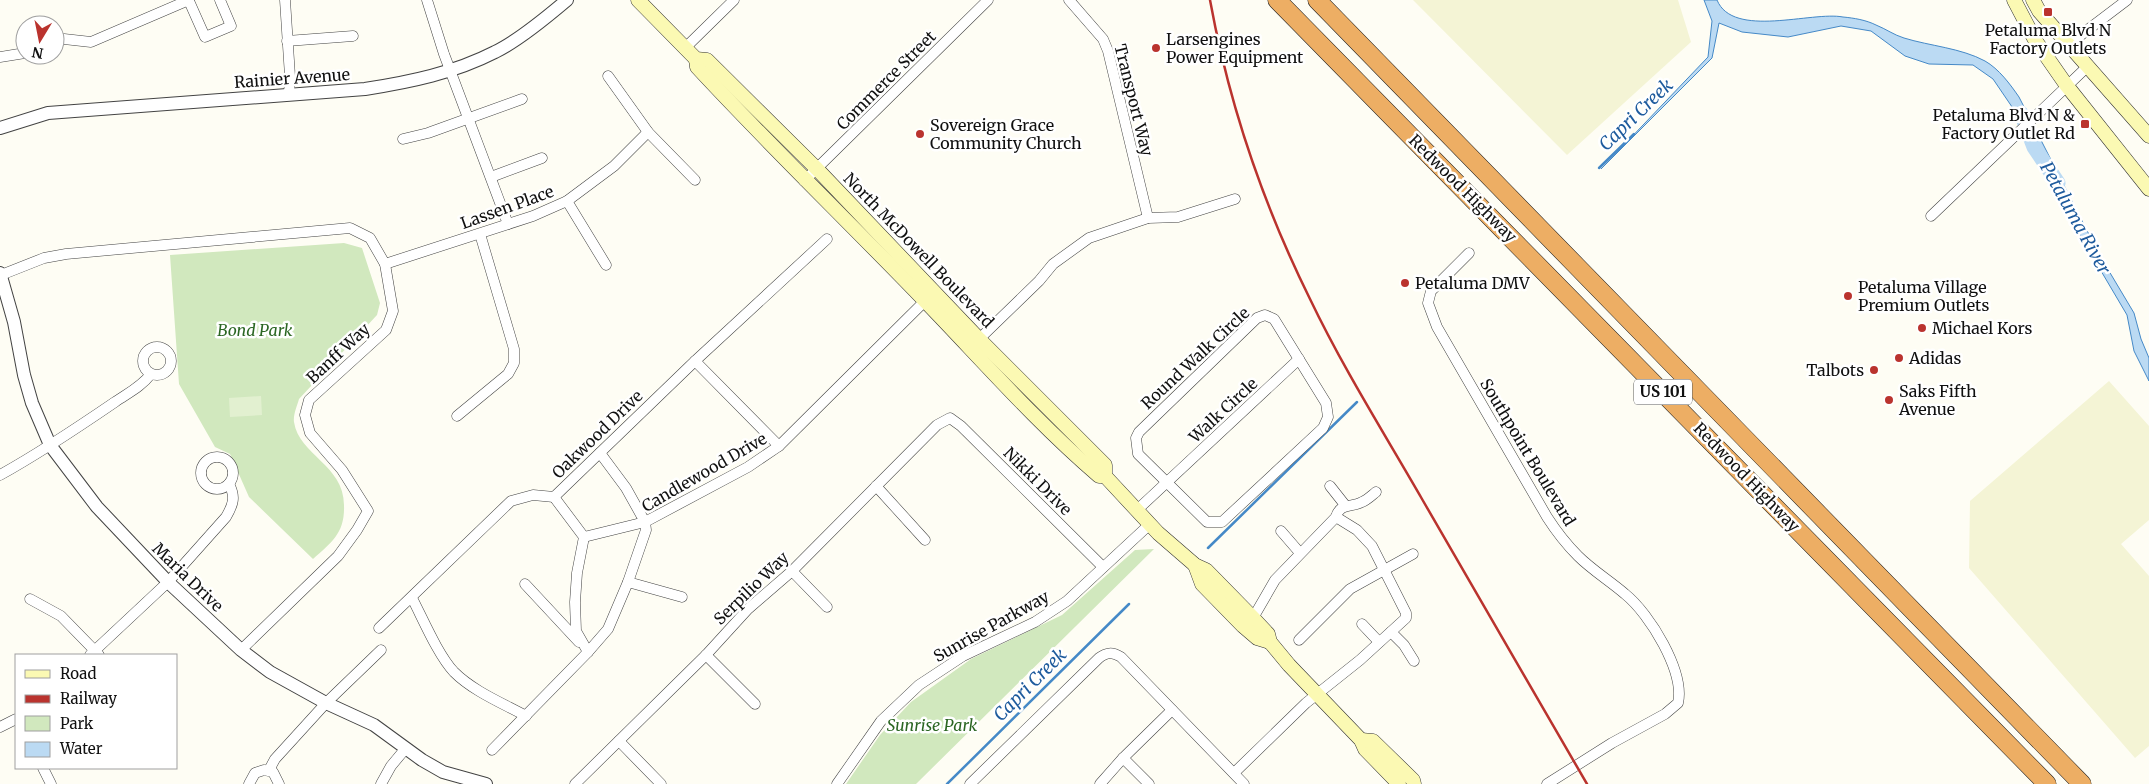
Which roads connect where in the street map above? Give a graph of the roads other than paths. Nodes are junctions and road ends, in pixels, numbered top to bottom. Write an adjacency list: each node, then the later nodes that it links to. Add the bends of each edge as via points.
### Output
1 (220, 0): 14 (street, via 231,26 205,37)
2 (285, 0): 17 (street)
3 (427, 0): 24 (street)
4 (566, 0): 24 (street, Rainier Avenue, via 496,52)
5 (638, 0): 19 (main road, North McDowell Boulevard)
6 (734, 0): 19 (street)
7 (988, 0): 35 (street, Commerce Street)
8 (1069, 0): 43 (street, Transport Way, via 1103,39 1108,51)
9 (1277, 0): 132 (highway, Redwood Highway / US 101)
10 (1317, 0): 133 (highway, Redwood Highway / US 101)
11 (2014, 0): 26 (main road, via 2035,40)
12 (2033, 0): 18 (main road)
13 (2127, 0): 18 (street)
14 (189, 1): 16 (street, via 91,42)
15 (353, 36): 17 (street)
16 (65, 39)
17 (287, 41): 27 (street)
18 (2069, 44): 23 (main road)
19 (685, 48): 22 (main road, North McDowell Boulevard)
20 (15, 55): 21 (street)
21 (0, 57)
22 (696, 58): 35 (main road, North McDowell Boulevard, via 707,60); 38 (main road, North McDowell Boulevard, via 696,67)
23 (2088, 66): 26 (street); 32 (main road)
24 (451, 70): 27 (street, Rainier Avenue, via 413,82); 29 (street)
25 (608, 76): 31 (street)
26 (2068, 86): 39 (main road); 42 (street)
27 (289, 95): 30 (street, Rainier Avenue, via 48,113)
28 (522, 99): 29 (street)
29 (469, 119): 33 (street); 36 (street)
30 (0, 128)
31 (648, 132): 37 (street); 41 (street, Lassen Place, via 614,166)
32 (2149, 136)
33 (403, 139)
34 (542, 158): 36 (street)
35 (817, 169): 38 (street, Commerce Street); 51 (main road, North McDowell Boulevard)
36 (490, 177): 44 (street)
37 (695, 180)
38 (804, 181): 51 (main road, North McDowell Boulevard)
39 (2149, 189)
40 (1235, 199): 43 (street, via 1178,217)
41 (567, 201): 44 (street, Lassen Place); 49 (street)
42 (1931, 216)
43 (1148, 218): 52 (street, via 1084,241 1053,264)
44 (508, 224): 45 (street, Lassen Place)
45 (480, 234): 48 (street, Lassen Place); 56 (street, via 514,349 514,363 508,374)
46 (827, 239): 54 (street, Oakwood Drive)
47 (1469, 253): 131 (street, Southpoint Boulevard, via 1431,291 1428,303 1437,327 1546,517 1567,545 1625,594 1652,624 1680,686 1678,703 1664,714)
48 (385, 264): 50 (street, Banff Way, via 370,238 350,228 66,254 44,258); 96 (street, Banff Way, via 393,311 386,330 309,400 305,415 310,433 342,470 368,511 338,556)
49 (606, 265)
50 (0, 274): 58 (street, Maria Drive, via 32,403)
51 (930, 296): 52 (main road, North McDowell Boulevard); 59 (street, Candlewood Drive)
52 (974, 343): 69 (main road, North McDowell Boulevard, via 1082,462 1099,476 1105,476)
53 (1300, 359): 62 (street, Walk Circle); 62 (street, Round Walk Circle, via 1326,403 1328,417 1323,428 1222,522 1207,522); 62 (street, Round Walk Circle, via 1274,318 1265,315 1257,318 1139,432 1136,438 1138,454)
54 (695, 361): 59 (street); 60 (street, Oakwood Drive)
55 (151, 374): 58 (street, via 144,384)
56 (457, 416)
57 (950, 418): 64 (street, Serpilio Way, via 937,425); 79 (street, Nikki Drive)
58 (50, 445): 61 (street); 82 (street, Maria Drive, via 97,507)
59 (779, 446): 71 (street, Candlewood Drive, via 748,467)
60 (600, 452): 67 (street, Oakwood Drive); 71 (street)
61 (0, 475)
62 (1166, 483): 69 (street)
63 (229, 484): 82 (street, via 233,505 226,517)
64 (876, 486): 75 (street); 80 (street, Serpilio Way)
65 (1330, 486): 68 (street)
66 (1376, 492): 68 (street, via 1361,503)
67 (554, 497): 74 (street); 86 (street, Oakwood Drive, via 533,495 511,501)
68 (1345, 505): 70 (street)
69 (1136, 511): 72 (main road, North McDowell Boulevard)
70 (1336, 517): 76 (street); 81 (street, via 1357,530 1372,546)
71 (645, 522): 74 (street); 83 (street, Candlewood Drive, via 646,530)
72 (1150, 524): 78 (main road, North McDowell Boulevard); 79 (street, Sunrise Parkway)
73 (1280, 531): 76 (street)
74 (584, 537): 98 (street, via 577,573 576,631)
75 (925, 540)
76 (1300, 552): 89 (street, via 1275,580)
77 (1413, 554): 81 (street)
78 (1195, 565): 89 (main road, North McDowell Boulevard, via 1206,570); 94 (main road, North McDowell Boulevard, via 1202,584 1243,626 1258,638)
79 (1103, 567): 124 (street, Sunrise Parkway, via 1067,601 1035,622 962,656 919,685 881,721)
80 (792, 571): 88 (street); 100 (street, Serpilio Way, via 748,610)
81 (1385, 571): 92 (street, via 1406,613 1403,622); 93 (street, via 1350,589)
82 (168, 582): 96 (street, Maria Drive); 99 (street)
83 (628, 582): 85 (street); 98 (street, Candlewood Drive, via 608,629)
84 (525, 584): 98 (street)
85 (682, 597)
86 (412, 598): 91 (street, Oakwood Drive); 106 (street, via 453,671 469,684)
87 (30, 599): 99 (street, via 62,616)
88 (827, 607)
89 (1253, 618): 94 (main road, North McDowell Boulevard, via 1268,634)
90 (1362, 624): 95 (street)
91 (379, 628)
92 (1391, 632): 95 (street); 101 (street)
93 (1299, 640)
94 (1270, 642): 102 (main road, North McDowell Boulevard)
95 (1379, 642): 102 (street)
96 (241, 650): 103 (street, Maria Drive, via 270,672)
97 (381, 650): 103 (street)
98 (588, 652): 106 (street, Candlewood Drive)
99 (95, 654)
100 (706, 655): 104 (street); 110 (street, Serpilio Way)
101 (1414, 661)
102 (1316, 694): 109 (main road, North McDowell Boulevard); 116 (street)
103 (326, 703): 111 (street, Maria Drive, via 374,725); 115 (street, via 275,759)
104 (755, 704)
105 (1172, 710): 113 (street); 116 (street); 125 (street, via 1121,657 1105,653)
106 (526, 716): 112 (street, Candlewood Drive)
107 (15, 720): 108 (street)
108 (0, 727)
109 (1361, 740): 129 (main road, North McDowell Boulevard, via 1365,749); 130 (main road, North McDowell Boulevard, via 1373,741)
110 (619, 741): 122 (street, Serpilio Way); 123 (street)
111 (406, 748): 120 (street); 121 (street, Maria Drive, via 443,772)
112 (492, 750)
113 (1123, 758): 126 (street); 127 (street)
114 (44, 769): 117 (street)
115 (269, 770): 118 (street, via 255,773); 119 (street)
116 (1234, 773): 128 (street)
117 (51, 784)
118 (249, 784)
119 (279, 784)
120 (381, 784)
121 (486, 784)
122 (575, 784)
123 (662, 784)
124 (837, 784)
125 (970, 784)
126 (1100, 784)
127 (1149, 784)
128 (1244, 784)
129 (1399, 784)
130 (1414, 784)
131 (1547, 784)
132 (2047, 784)
133 (2082, 784)

